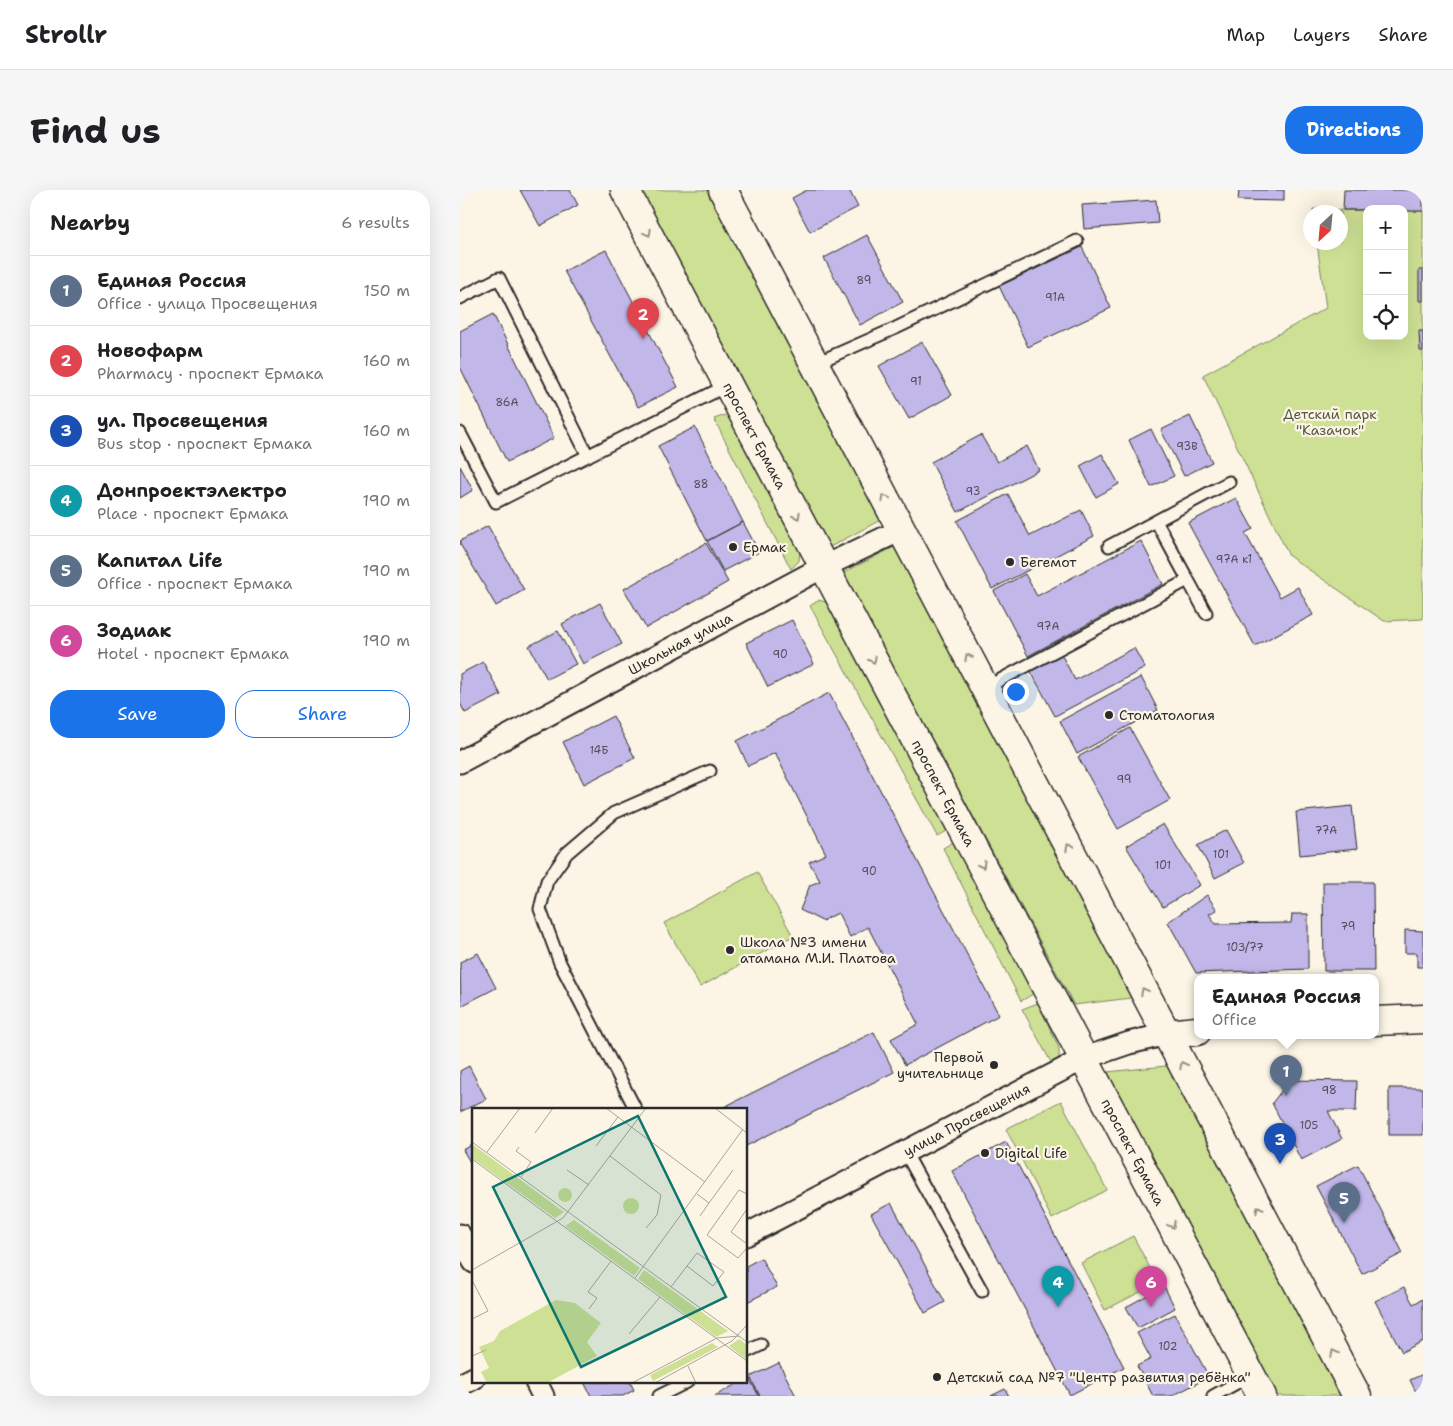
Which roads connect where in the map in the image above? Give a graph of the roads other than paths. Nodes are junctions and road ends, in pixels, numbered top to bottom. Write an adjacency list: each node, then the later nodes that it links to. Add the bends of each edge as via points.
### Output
1 (625, 190): 6 (main road, проспект Ермака, one-way to 6)
2 (723, 190): 5 (main road)
3 (1077, 241): 5 (lane)
4 (460, 298): 8 (lane, via 499,278)
5 (814, 364): 11 (main road, one-way to 5)
6 (728, 385): 8 (lane); 13 (main road, проспект Ермака, one-way to 13)
7 (460, 433): 8 (lane, via 496,502)
8 (588, 456)
9 (1229, 482): 10 (lane)
10 (1156, 521): 12 (lane); 14 (lane)
11 (901, 530): 13 (street, Школьная улица); 16 (main road, one-way to 11)
12 (1109, 546)
13 (823, 567): 17 (street, Школьная улица); 23 (main road, проспект Ермака, one-way to 23)
14 (1188, 580): 15 (lane); 16 (lane)
15 (1206, 613)
16 (985, 688): 22 (main road, one-way to 16)
17 (460, 762)
18 (710, 771): 24 (lane, via 614,813 567,853 546,881 540,909 560,963)
19 (1423, 1019): 20 (main road)
20 (1379, 1021)
21 (1194, 1031): 22 (main road, улица Просвещения)
22 (1167, 1034): 23 (street, улица Просвещения); 40 (main road, one-way to 22)
23 (1085, 1058): 25 (street, улица Просвещения); 36 (main road, проспект Ермака, one-way to 36)
24 (635, 1108)
25 (905, 1152): 26 (street, улица Просвещения); 29 (lane)
26 (748, 1234)
27 (460, 1235): 28 (street)
28 (472, 1258)
29 (982, 1291)
30 (761, 1345): 31 (lane)
31 (748, 1351)
32 (472, 1379): 35 (street)
33 (537, 1384): 37 (street)
34 (683, 1384): 38 (lane)
35 (460, 1385)
36 (1257, 1385): 39 (lane)
37 (543, 1396)
38 (659, 1396)
39 (1214, 1396)
40 (1357, 1396)

